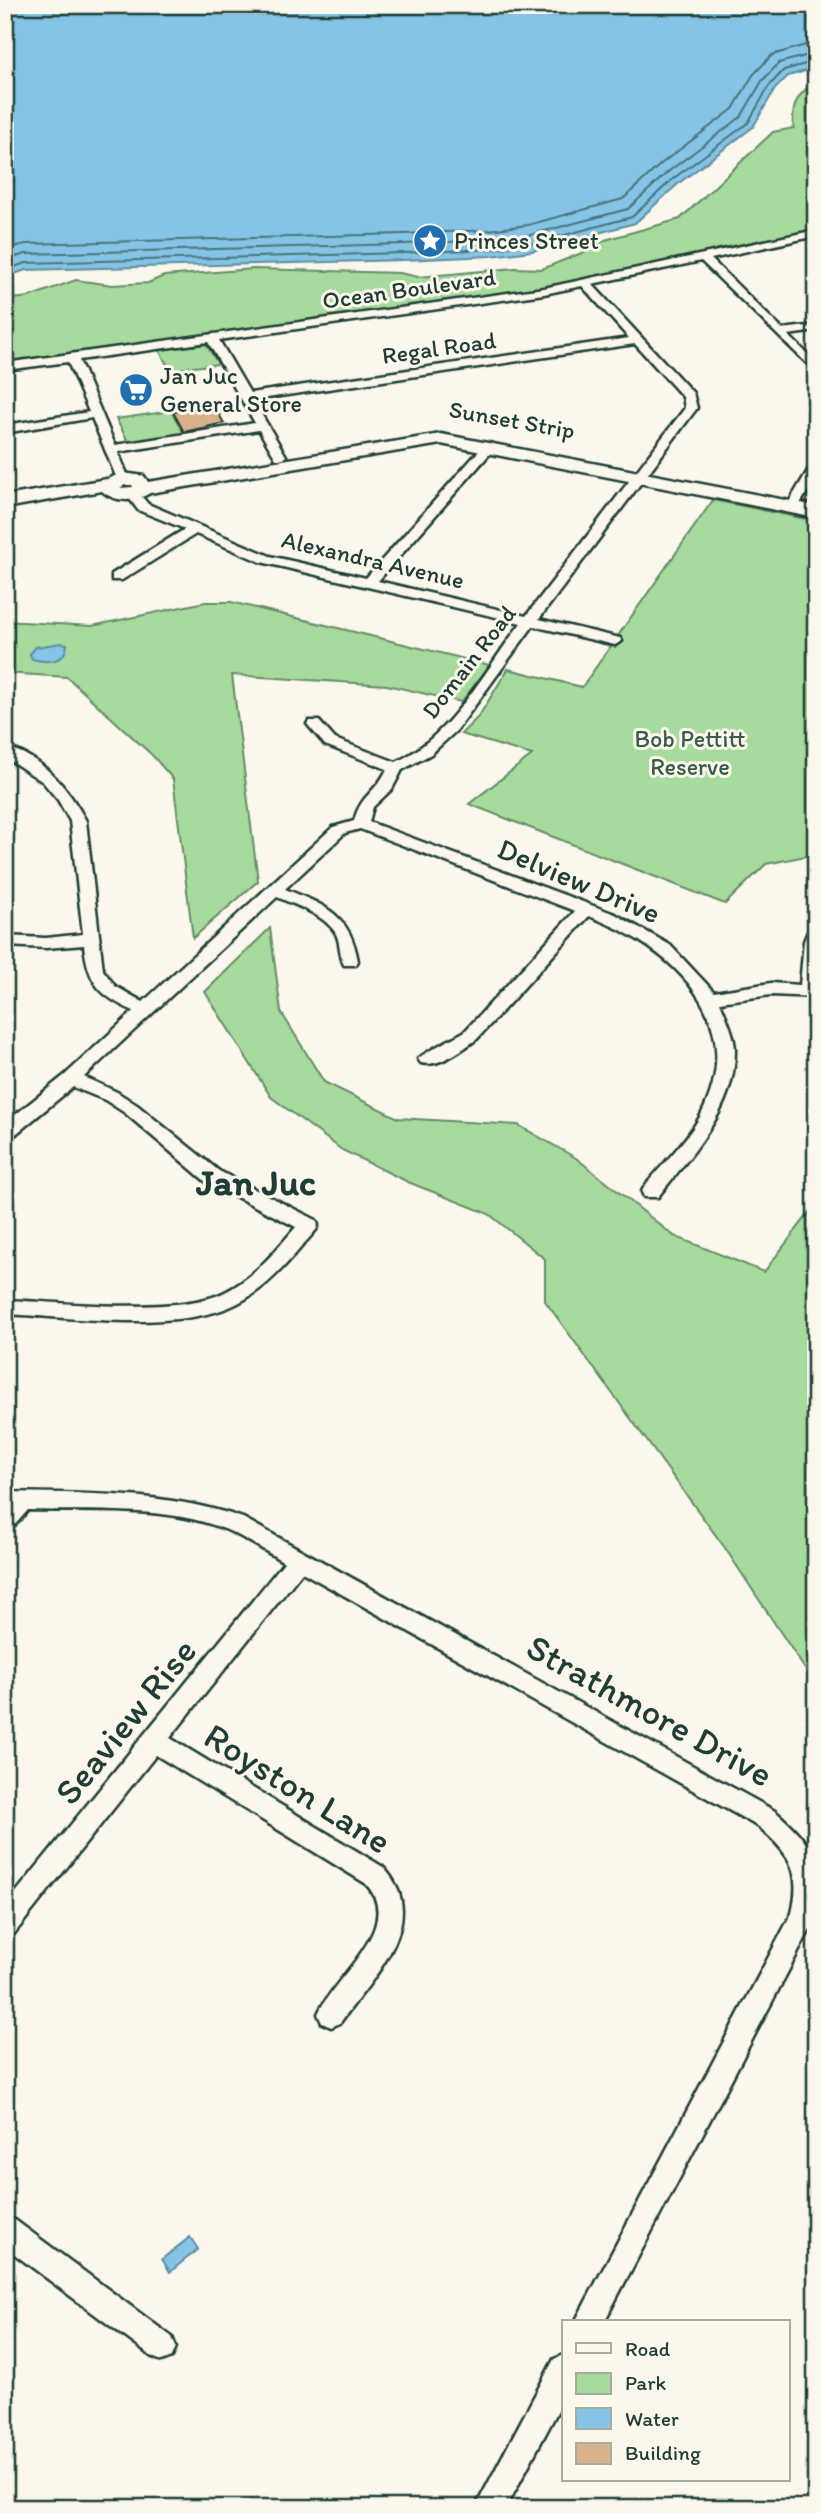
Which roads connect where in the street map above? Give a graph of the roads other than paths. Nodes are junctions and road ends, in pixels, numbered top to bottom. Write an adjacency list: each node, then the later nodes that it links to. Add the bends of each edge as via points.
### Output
1 (816, 233): 2 (street, Ocean Boulevard)
2 (703, 257): 3 (street, Ocean Boulevard); 5 (street)
3 (583, 281): 6 (street, Ocean Boulevard, via 544,291); 7 (street, Domain Road)
4 (816, 328): 5 (street)
5 (779, 332): 10 (street)
6 (212, 338): 8 (street, Ocean Boulevard); 11 (street)
7 (638, 340): 11 (street, Regal Road); 19 (street, Domain Road, via 692,404)
8 (72, 357): 9 (street, Ocean Boulevard); 12 (street)
9 (5, 367)
10 (816, 369)
11 (246, 397): 13 (street)
12 (96, 414): 14 (street); 16 (street)
13 (262, 426): 16 (street); 17 (street)
14 (5, 429)
15 (489, 447): 19 (street, Sunset Strip); 20 (street, Sunset Strip, via 430,440); 27 (street)
16 (111, 449): 20 (street)
17 (280, 456): 19 (street, Sunset Strip, via 446,431); 20 (street, Sunset Strip)
18 (816, 467): 22 (street)
19 (641, 474): 22 (street, Sunset Strip); 28 (street, Domain Road)
20 (128, 487): 21 (street, Sunset Strip); 23 (street, Sunset Strip); 25 (street, Alexandra Avenue, via 144,507)
21 (5, 502)
22 (792, 507): 24 (street, Sunset Strip)
23 (5, 512)
24 (816, 512)
25 (195, 530): 26 (street); 27 (street, Alexandra Avenue, via 266,559)
26 (117, 577)
27 (369, 583): 28 (street, Alexandra Avenue)
28 (530, 620): 29 (street, Alexandra Avenue); 32 (street, Domain Road, via 459,719 418,757)
29 (615, 641)
30 (314, 724): 32 (street, via 330,741)
31 (5, 751): 37 (street, via 45,774 78,821)
32 (396, 767): 33 (street, Domain Road, via 387,786 366,806)
33 (361, 824): 34 (street, via 339,830); 35 (street, Delview Drive)
34 (275, 890): 39 (street, via 331,919 345,937); 42 (street)
35 (586, 909): 41 (street, Delview Drive, via 664,949); 43 (street, via 471,1035)
36 (816, 931): 40 (street)
37 (89, 939): 38 (street); 42 (street, via 99,980 118,997)
38 (5, 941)
39 (350, 961)
40 (812, 990): 41 (street, via 771,989)
41 (710, 998): 48 (street, Delview Drive, via 726,1049 722,1084 708,1119)
42 (144, 1009): 44 (street)
43 (427, 1059)
44 (71, 1079): 46 (street); 49 (street, via 131,1109 225,1184 309,1225 256,1283 209,1308 167,1313)
45 (5, 1112): 46 (street)
46 (23, 1121): 47 (street)
47 (5, 1133)
48 (651, 1192)
49 (5, 1307)
50 (14, 1502): 51 (street); 52 (street, Strathmore Drive, via 192,1510 235,1524)
51 (5, 1521)
52 (299, 1559): 53 (street, Seaview Rise); 57 (street, Strathmore Drive, via 767,1819 787,1836 807,1872 810,1894 799,1925)
53 (154, 1741): 54 (street, Seaview Rise); 55 (street, Royston Lane, via 374,1875 384,1886 391,1907 387,1931)
54 (5, 1926)
55 (331, 2014)
56 (5, 2230): 58 (street)
57 (590, 2320)
58 (162, 2347)
59 (562, 2373): 60 (street)
60 (490, 2508)

